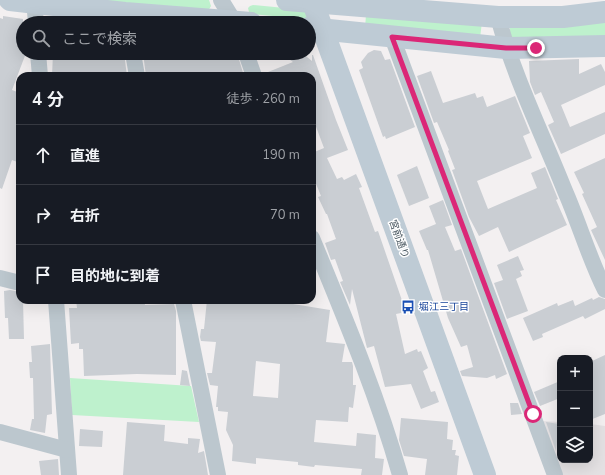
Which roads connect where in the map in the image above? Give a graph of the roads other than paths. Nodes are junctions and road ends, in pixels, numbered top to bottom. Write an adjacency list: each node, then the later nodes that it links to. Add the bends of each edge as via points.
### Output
1 (10, 0): 5 (street)
2 (221, 0): 8 (street)
3 (287, 0): 4 (street)
4 (313, 3): 9 (street, 宮前通り); 10 (street)
5 (35, 8): 7 (street)
6 (605, 12): 10 (street, via 563,17)
7 (108, 16)
8 (234, 16)
9 (314, 16)
10 (498, 17): 14 (street)
11 (316, 29): 12 (street); 32 (street, 宮前通り)
12 (392, 37): 14 (street); 33 (street)
13 (605, 46): 14 (street)
14 (506, 48): 24 (street)
15 (39, 60): 18 (street)
16 (134, 60): 19 (street)
17 (248, 60): 20 (street)
18 (40, 72)
19 (136, 72)
20 (253, 72)
21 (316, 248): 31 (street, via 364,367)
22 (0, 278): 23 (street)
23 (16, 282)
24 (605, 290)
25 (56, 304): 28 (street)
26 (184, 304): 30 (street)
27 (0, 432): 28 (street)
28 (67, 450): 29 (street)
29 (70, 475)
30 (218, 475)
31 (400, 475)
32 (485, 475)
33 (556, 475)

